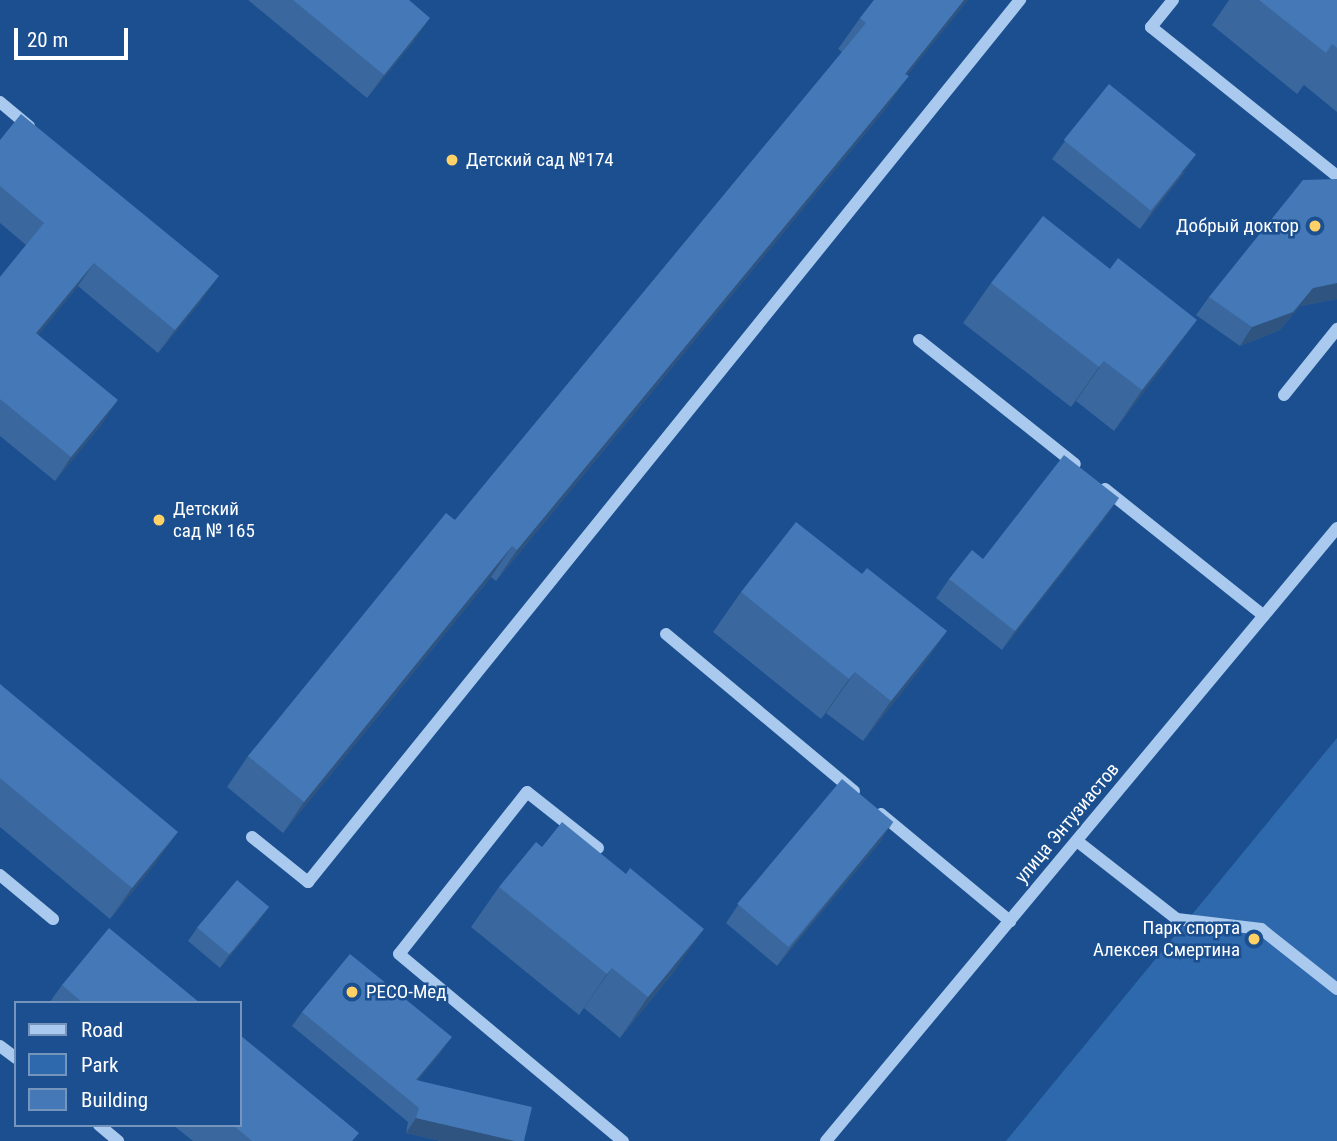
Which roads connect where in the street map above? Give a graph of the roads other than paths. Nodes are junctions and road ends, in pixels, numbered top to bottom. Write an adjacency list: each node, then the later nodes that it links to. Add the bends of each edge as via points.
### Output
1 (1020, 0): 14 (street, via 308,882)
2 (1173, 0): 5 (street, via 1151,27)
3 (0, 102): 4 (street)
4 (29, 126)
5 (1337, 176)
6 (1337, 329): 8 (street)
7 (919, 340): 9 (street)
8 (1284, 396)
9 (1082, 471)
10 (1093, 479): 12 (street)
11 (1337, 528): 12 (street, улица Энтузиастов)
12 (1264, 616): 15 (street, улица Энтузиастов)
13 (666, 634): 19 (street)
14 (251, 837)
15 (1077, 841): 19 (street, улица Энтузиастов); 20 (street, via 1177,919 1261,929)
16 (598, 848): 25 (street, via 527,792 398,954)
17 (0, 874): 18 (street)
18 (53, 919)
19 (1010, 921): 26 (street, улица Энтузиастов)
20 (1337, 989)
21 (0, 1045): 22 (street)
22 (14, 1056)
23 (101, 1127): 24 (street)
24 (118, 1141)
25 (623, 1141)
26 (826, 1141)

